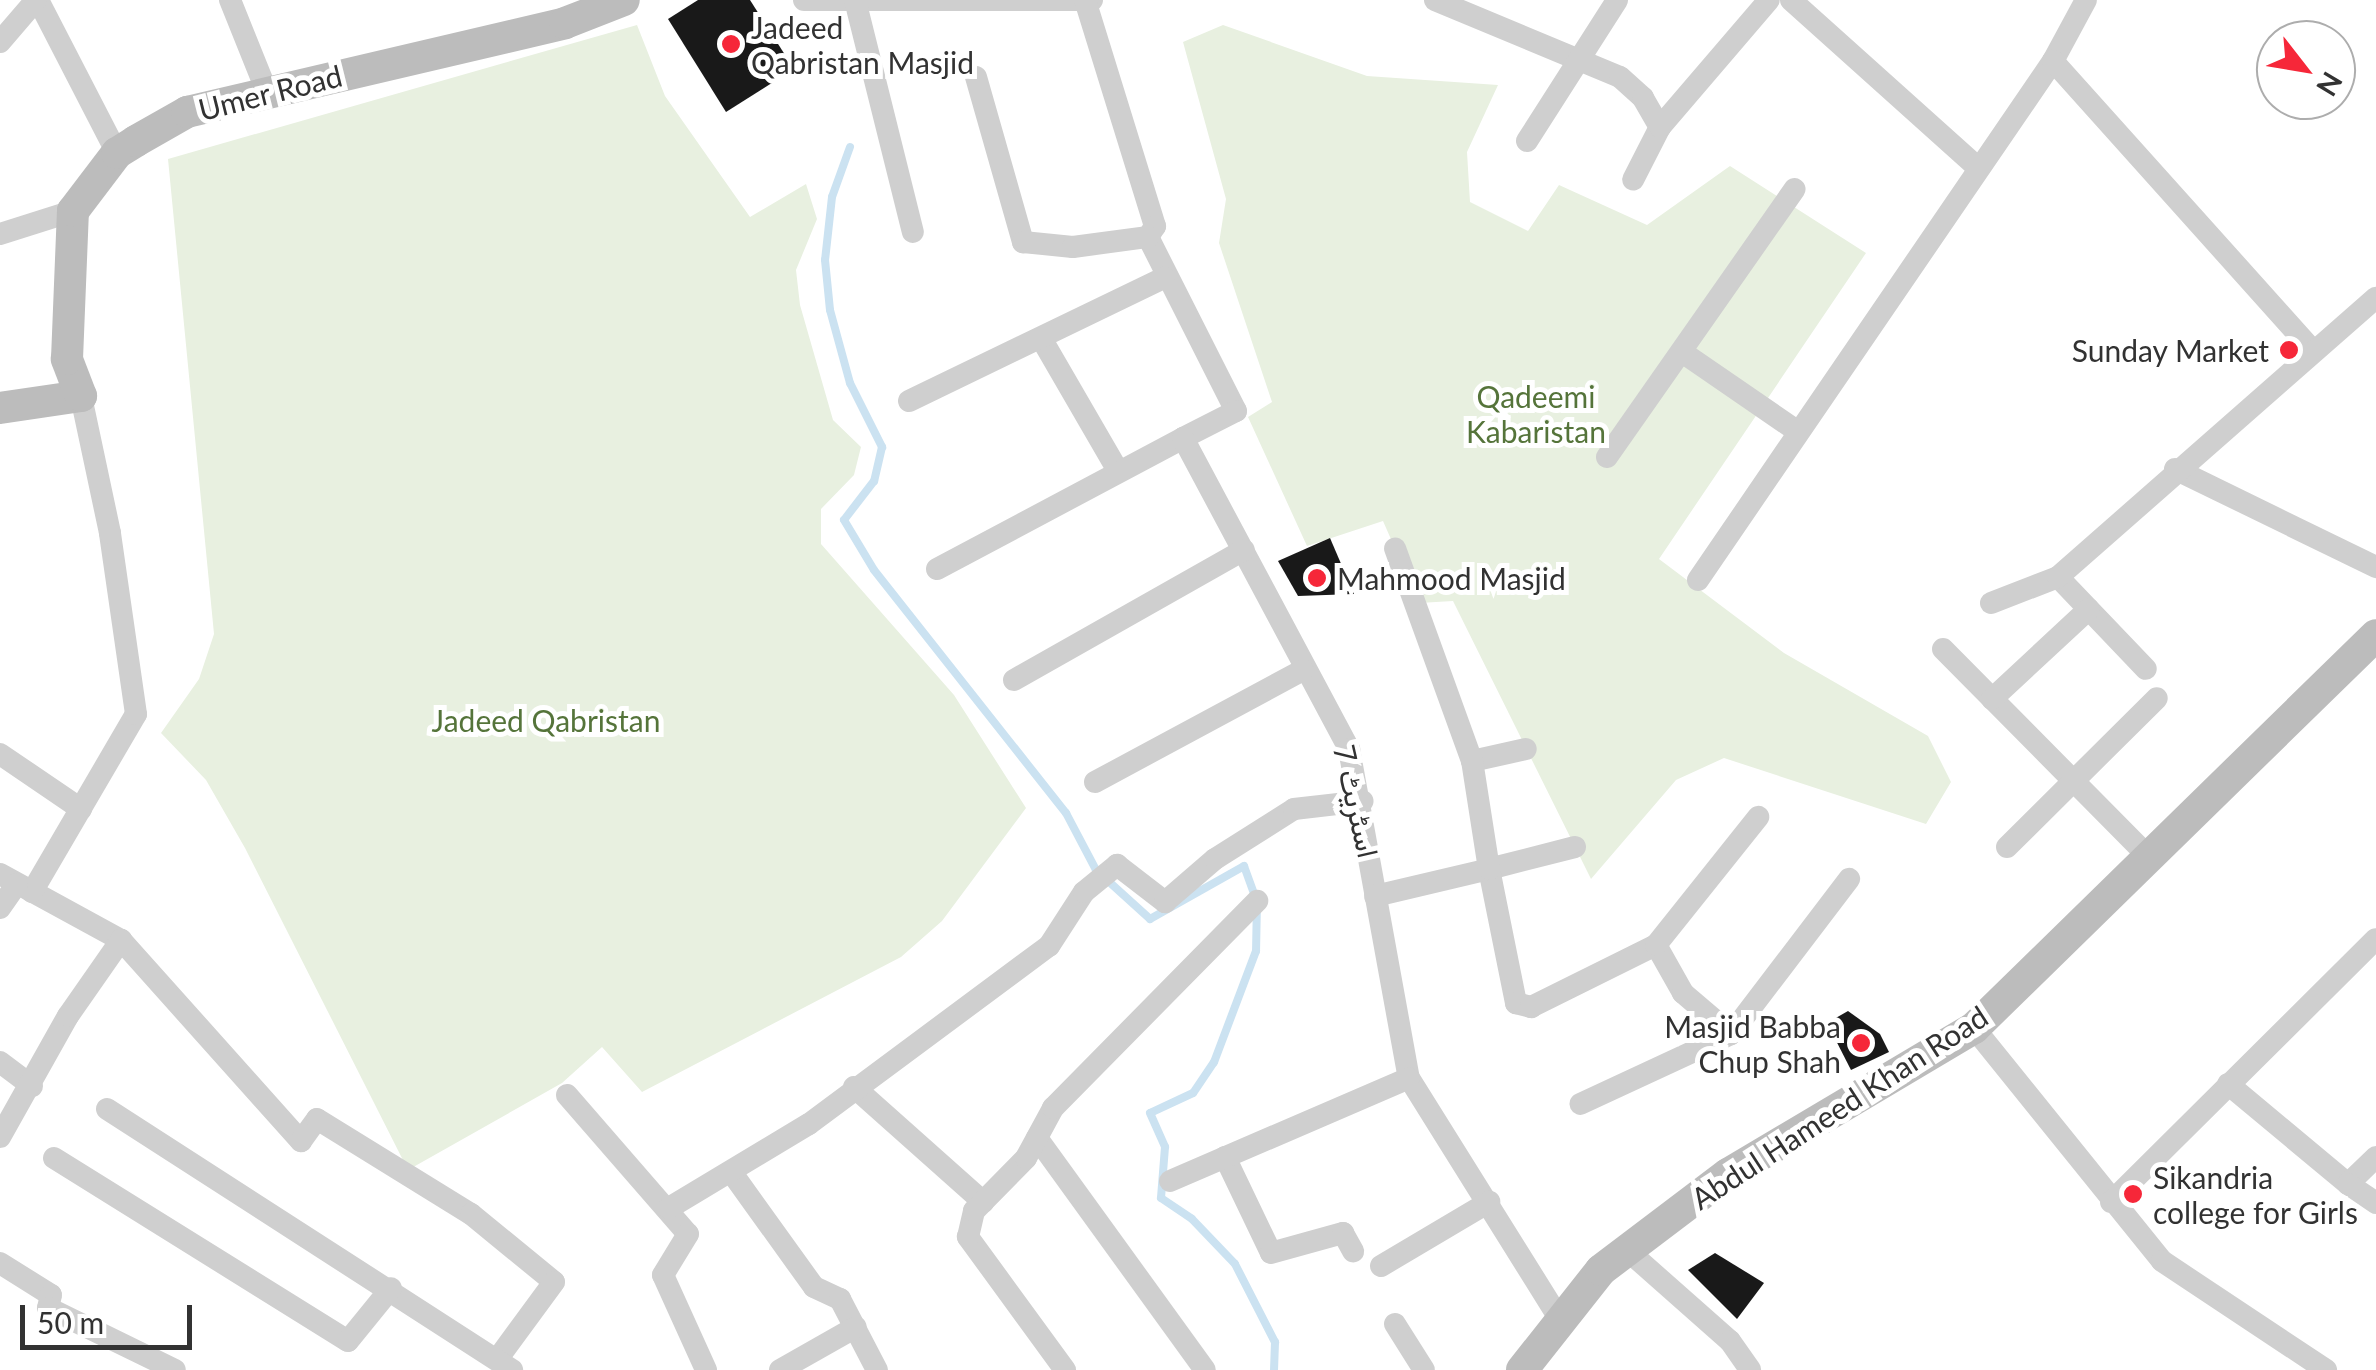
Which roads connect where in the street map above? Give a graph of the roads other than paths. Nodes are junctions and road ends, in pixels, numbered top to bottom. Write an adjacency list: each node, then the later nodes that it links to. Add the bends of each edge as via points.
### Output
1 (37, 0): 12 (street); 19 (street)
2 (230, 0): 16 (street)
3 (804, 0): 4 (street)
4 (855, 0): 5 (street); 24 (street)
5 (1088, 0): 26 (street, via 1155,226)
6 (1435, 0): 13 (street)
7 (1617, 0): 13 (street)
8 (1769, 0): 17 (street)
9 (1791, 0): 20 (street)
10 (2086, 0): 14 (street)
11 (611, 2): 16 (main road, Umer Road, via 565,23)
12 (0, 42)
13 (1577, 58): 17 (street, via 1620,77 1654,108); 18 (street)
14 (2052, 61): 20 (street); 30 (street)
15 (976, 77): 26 (street, via 1023,242 1073,247)
16 (267, 92): 19 (main road, Umer Road, via 187,112)
17 (1660, 127): 21 (street)
18 (1527, 141)
19 (117, 153): 23 (main road, Umer Road)
20 (1975, 165): 35 (street)
21 (1633, 180)
22 (1795, 190): 31 (street)
23 (72, 211): 25 (street); 32 (main road, via 67,360)
24 (913, 232)
25 (0, 234)
26 (1148, 237): 27 (street)
27 (1164, 278): 29 (street); 36 (street, via 1236,410)
28 (2376, 298): 30 (street)
29 (1042, 338): 33 (street); 39 (street)
30 (2313, 351): 38 (street)
31 (1682, 352): 35 (street); 37 (street)
32 (80, 396): 34 (main road); 61 (street, via 110,533 136,714)
33 (909, 402)
34 (0, 408)
35 (1797, 431): 45 (street)
36 (1183, 438): 39 (street); 41 (street, اسٹریٹ 7)
37 (1607, 458)
38 (2175, 469): 42 (street); 44 (street)
39 (1118, 471): 43 (street)
40 (1395, 548): 57 (street)
41 (1244, 550): 50 (street, اسٹریٹ 7); 52 (street)
42 (2376, 567)
43 (937, 569)
44 (2058, 576): 46 (street); 47 (street)
45 (1698, 580)
46 (1991, 602)
47 (2089, 610): 51 (street); 54 (street)
48 (2376, 636): 65 (main road, Abdul Hameed Khan Road)
49 (1943, 650): 54 (street)
50 (1303, 670): 59 (street); 60 (street, اسٹریٹ 7, via 1342,735)
51 (2146, 670)
52 (1014, 680)
53 (2157, 698): 58 (street)
54 (1992, 699): 58 (street)
55 (1526, 748): 57 (street)
56 (0, 754): 61 (street)
57 (1472, 760): 66 (street)
58 (2073, 781): 64 (street); 65 (street)
59 (1095, 782)
60 (1363, 802): 69 (street, اسٹریٹ 7); 81 (street, via 1294,809 1215,859 1165,902 1117,865 1084,892 1049,946)
61 (81, 809): 68 (street)
62 (1758, 817): 74 (street)
63 (1575, 847): 66 (street)
64 (2006, 847)
65 (2149, 857): 75 (main road, Abdul Hameed Khan Road)
66 (1489, 869): 69 (street); 74 (street, via 1522,1009)
67 (1849, 879): 76 (street)
68 (16, 883): 71 (street); 73 (street)
69 (1375, 896): 78 (street, اسٹریٹ 7)
70 (1257, 901): 86 (street, via 1053,1108)
71 (0, 908)
72 (2376, 939): 79 (street)
73 (121, 940): 80 (street, via 68,1016); 106 (street, via 301,1141 318,1119 471,1214 554,1282)
74 (1656, 945): 76 (street, via 1682,993)
75 (1974, 1028): 95 (street); 98 (main road, Abdul Hameed Khan Road, via 1728,1174)
76 (1731, 1034): 83 (street)
77 (0, 1062): 80 (street)
78 (1410, 1078): 88 (street); 94 (street, اسٹریٹ 7)
79 (2228, 1084): 92 (street); 95 (street)
80 (32, 1086): 85 (street)
81 (854, 1087): 90 (street); 93 (street)
82 (566, 1094): 97 (street)
83 (1580, 1104)
84 (108, 1109): 102 (street)
85 (0, 1137)
86 (1036, 1138): 93 (street); 113 (street)
87 (2376, 1156): 92 (street)
88 (1225, 1157): 91 (street); 99 (street, via 1271,1253 1343,1233)
89 (54, 1158): 102 (street, via 348,1340)
90 (732, 1173): 97 (street); 105 (street, via 814,1287 840,1298)
91 (1170, 1180)
92 (2348, 1184): 96 (street)
93 (984, 1202): 112 (street, via 968,1237)
94 (1489, 1202): 101 (street); 103 (street, اسٹریٹ 7)
95 (2111, 1202): 107 (street, via 2162,1261)
96 (2376, 1203)
97 (669, 1208): 109 (street, via 688,1238 663,1274)
98 (1626, 1250): 103 (main road, Abdul Hameed Khan Road); 116 (street, via 1730,1341)
99 (1353, 1251)
100 (0, 1262): 108 (street, via 51,1295 48,1308)
101 (1381, 1266)
102 (391, 1288): 106 (street)
103 (1558, 1316): 115 (main road, Abdul Hameed Khan Road)
104 (1395, 1324): 114 (street)
105 (856, 1328): 110 (street); 111 (street)
106 (505, 1364)
107 (2318, 1368)
108 (176, 1370)
109 (706, 1370)
110 (780, 1370)
111 (876, 1370)
112 (1065, 1370)
113 (1205, 1370)
114 (1424, 1370)
115 (1522, 1370)
116 (1750, 1370)

